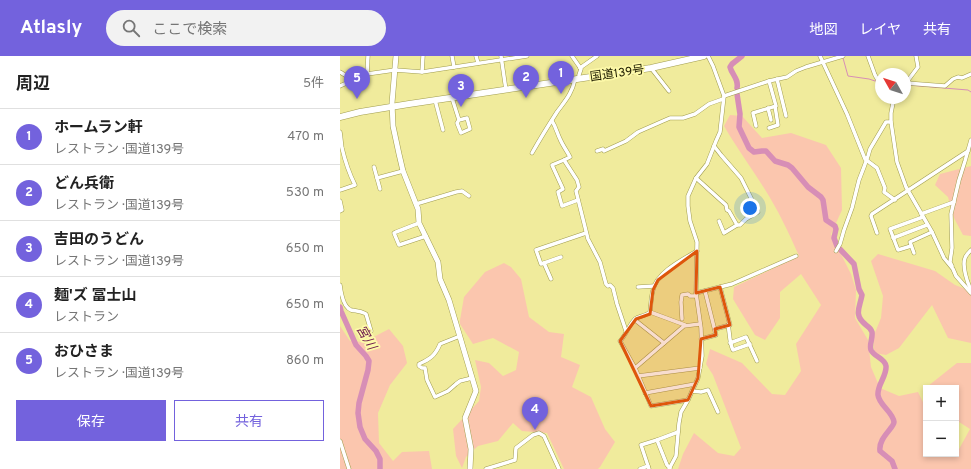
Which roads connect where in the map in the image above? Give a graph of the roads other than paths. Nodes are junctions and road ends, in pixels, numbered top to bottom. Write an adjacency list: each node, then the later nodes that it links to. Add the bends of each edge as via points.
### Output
1 (362, 56): 17 (street)
2 (396, 56): 25 (street)
3 (423, 56): 27 (street)
4 (452, 56): 22 (street)
5 (476, 56): 21 (street)
6 (526, 56): 18 (street)
7 (572, 56): 23 (street)
8 (586, 56): 19 (street)
9 (597, 56): 19 (street)
10 (691, 56): 32 (highway, 国道139号)
11 (704, 56): 24 (highway, 国道139号)
12 (708, 56): 40 (street)
13 (820, 56): 20 (street)
14 (843, 56): 20 (street)
15 (868, 56): 30 (street)
16 (916, 56): 31 (street, via 918,67)
17 (368, 58): 28 (street)
18 (501, 58): 21 (street); 38 (street)
19 (589, 61): 23 (street)
20 (823, 62): 33 (street); 64 (street)
21 (478, 64): 22 (street)
22 (454, 67): 27 (street)
23 (580, 68): 32 (street)
24 (651, 68): 32 (highway, 国道139号); 39 (street)
25 (395, 70): 27 (street); 28 (street); 44 (street)
26 (340, 72): 34 (street)
27 (422, 72)
28 (367, 74): 34 (street)
29 (971, 74): 36 (street, via 953,79 945,86)
30 (875, 75)
31 (911, 76)
32 (577, 77): 38 (highway, 国道139号); 52 (street, via 566,101)
33 (777, 79): 35 (street); 48 (street)
34 (353, 80): 37 (street)
35 (769, 81): 40 (street); 45 (street)
36 (911, 83)
37 (340, 86)
38 (506, 88): 41 (highway, 国道139号); 44 (highway, 国道139号)
39 (669, 91)
40 (724, 97): 59 (street, via 720,132); 60 (street, via 695,114 683,118 670,118 638,132 621,144)
41 (452, 98): 42 (highway, 国道139号); 50 (street)
42 (435, 100): 44 (highway, 国道139号); 56 (street)
43 (893, 104): 53 (street)
44 (392, 105): 47 (highway, 国道139号); 49 (highway, 国道139号); 66 (street, via 393,126)
45 (775, 106): 46 (street); 55 (street, via 778,124)
46 (768, 108): 51 (street); 54 (street, via 753,113)
47 (340, 114)
48 (786, 116)
49 (340, 117)
50 (459, 120)
51 (771, 120)
52 (552, 121): 62 (street); 63 (street, via 570,157)
53 (891, 122): 64 (street, via 886,122 870,149); 71 (street, via 897,162)
54 (756, 126)
55 (769, 128)
56 (442, 130)
57 (340, 132): 70 (street, via 347,166 355,185)
58 (971, 140): 61 (street)
59 (714, 146): 68 (street, via 707,164); 82 (street, via 741,178 758,212)
60 (598, 151)
61 (968, 151): 71 (street); 76 (street)
62 (532, 153)
63 (564, 160): 73 (street, via 577,180); 73 (street, via 552,165 563,189 558,192 562,206)
64 (867, 160): 74 (street, via 877,168 885,188 884,192); 92 (street)
65 (374, 167): 67 (street)
66 (403, 171): 67 (street); 77 (street)
67 (377, 178): 69 (street)
68 (696, 178): 82 (street, via 726,205); 91 (street, via 688,196 688,206)
69 (380, 189)
70 (340, 190)
71 (908, 191): 74 (street); 79 (street)
72 (469, 196): 77 (street, via 462,191)
73 (578, 200): 85 (street)
74 (895, 200): 86 (street, via 872,214)
75 (340, 201): 78 (street)
76 (954, 202): 79 (street); 97 (street, via 950,262)
77 (416, 204): 81 (street)
78 (340, 211)
79 (922, 216): 83 (street); 88 (street, via 890,229)
80 (719, 221): 82 (street, via 724,233)
81 (419, 223): 87 (street); 87 (street, via 394,233 399,245)
82 (737, 225)
83 (927, 225): 84 (street); 88 (street)
84 (932, 232): 89 (street, via 910,242); 97 (street, via 944,258)
85 (586, 233): 96 (street, via 536,250 542,264); 115 (street, via 600,262 606,284 613,288)
86 (877, 233)
87 (426, 236): 116 (street, via 438,262 440,279)
88 (893, 238): 89 (street, via 898,250)
89 (911, 246): 93 (street)
90 (971, 250): 103 (street, via 964,262)
91 (697, 251): 100 (street, via 664,273); 106 (street)
92 (836, 251)
93 (914, 254)
94 (796, 256): 102 (street)
95 (560, 257): 96 (street)
96 (544, 263): 98 (street)
97 (953, 270): 105 (street)
98 (550, 279)
99 (340, 285): 114 (street, via 346,306 364,313)
100 (654, 286): 101 (street); 107 (street)
101 (638, 287)
102 (720, 287): 104 (street); 112 (street)
103 (971, 290)
104 (705, 291): 106 (street); 113 (street)
105 (971, 293)
106 (696, 294): 108 (street, via 682,295); 110 (street)
107 (650, 312): 109 (street); 111 (street)
108 (682, 319)
109 (635, 320): 115 (street); 118 (street)
110 (700, 324): 111 (street); 117 (street)
111 (685, 325): 118 (street)
112 (728, 325): 113 (street); 119 (street)
113 (715, 328): 117 (street, via 716,335)
114 (371, 331)
115 (626, 331): 122 (street, via 620,342)
116 (460, 336): 125 (street); 125 (street, via 440,344 434,355 419,366 425,368 427,380 436,397 460,381)
117 (701, 339): 123 (street)
118 (664, 343): 122 (street)
119 (730, 343): 120 (street, via 746,337); 120 (street, via 733,350)
120 (750, 344): 121 (street)
121 (757, 361)
122 (635, 368): 124 (street)
123 (700, 368): 124 (street); 126 (street)
124 (638, 376): 128 (street)
125 (472, 378): 136 (street, via 476,391 465,418 471,449)
126 (695, 384): 127 (street); 128 (street)
127 (692, 391): 129 (street); 130 (street, via 709,390)
128 (645, 393): 129 (street, via 651,406)
129 (688, 400): 131 (street, via 682,412)
130 (718, 412)
131 (678, 432): 132 (street); 140 (street, via 676,456)
132 (657, 440): 134 (street, via 641,446); 140 (street)
133 (340, 441): 135 (street)
134 (649, 467): 139 (street)
135 (349, 469)
136 (470, 469)
137 (486, 469): 138 (street, via 515,460 516,448 539,433 544,436)
138 (560, 469)
139 (640, 469)
140 (669, 469)

